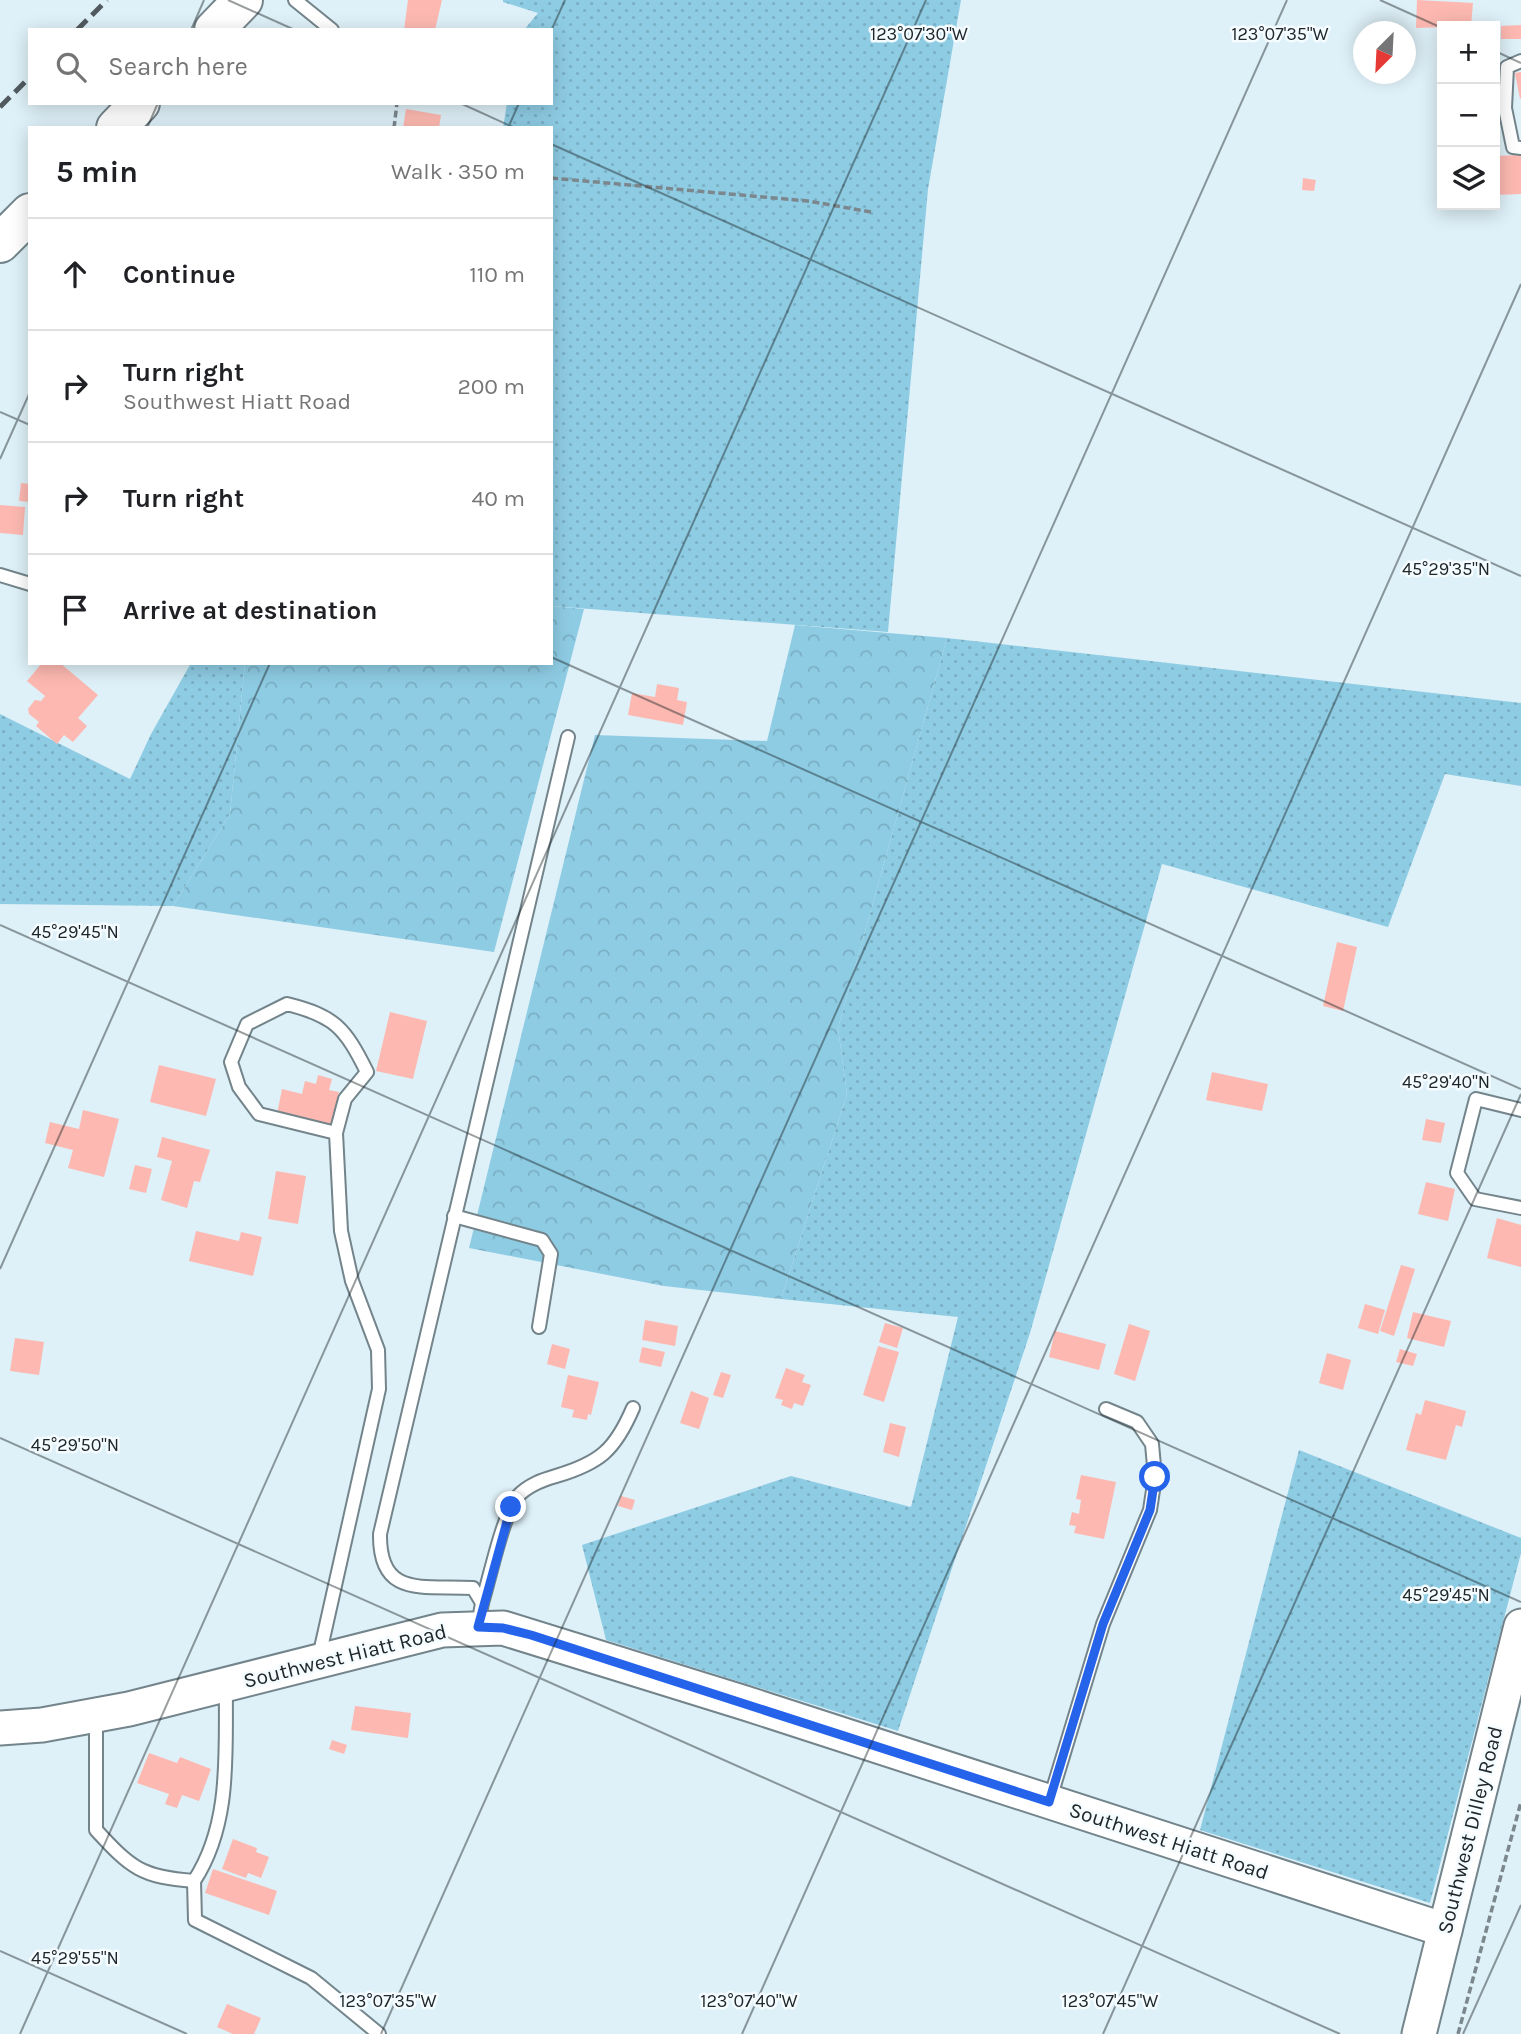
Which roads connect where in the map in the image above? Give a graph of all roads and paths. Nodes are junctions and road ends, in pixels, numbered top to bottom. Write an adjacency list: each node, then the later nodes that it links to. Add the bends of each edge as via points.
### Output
1 (243, 0): 3 (highway)
2 (295, 0): 4 (lane)
3 (216, 28)
4 (330, 28)
5 (1521, 61): 10 (lane, via 1507,67 1505,108 1513,148)
6 (138, 105): 8 (highway)
7 (397, 105): 9 (path)
8 (118, 126)
9 (394, 126)
10 (1521, 148)
11 (553, 178): 12 (path, via 808,201)
12 (871, 212)
13 (28, 216): 14 (highway)
14 (0, 243)
15 (0, 575): 16 (lane)
16 (28, 583)
17 (568, 737): 21 (lane)
18 (1521, 1110): 20 (lane, via 1476,1099 1457,1173 1475,1199)
19 (336, 1133): 19 (lane, via 345,1099 367,1072 351,1040 321,1012 287,1004 247,1024 231,1062 239,1087 259,1114); 27 (lane, via 341,1231 352,1281 378,1350 379,1389)
20 (1521, 1208)
21 (454, 1216): 22 (lane, via 542,1240 551,1254); 25 (lane, via 393,1473 380,1534 380,1558 391,1577 410,1585 473,1588)
22 (539, 1327)
23 (633, 1408): 25 (lane, via 607,1453 527,1488 517,1497 507,1516)
24 (1106, 1409): 31 (lane, via 1138,1422 1152,1444 1155,1477 1150,1510 1103,1624)
25 (480, 1615): 27 (street, Southwest Hiatt Road, via 442,1630); 31 (street, Southwest Hiatt Road, via 503,1628)
26 (1521, 1626): 34 (street, Southwest Dilley Road)
27 (318, 1660): 28 (street, Southwest Hiatt Road)
28 (226, 1684): 29 (street, Southwest Hiatt Road); 33 (lane, via 224,1799 208,1861)
29 (96, 1715): 30 (street, Southwest Hiatt Road); 33 (lane, via 96,1830 127,1863 158,1878)
30 (0, 1728)
31 (1049, 1802): 34 (street, Southwest Hiatt Road)
32 (1521, 1802): 37 (path)
33 (194, 1881): 35 (lane, via 195,1920 311,1978)
34 (1445, 1930): 36 (street, Southwest Dilley Road)
35 (379, 2034)
36 (1419, 2034)
37 (1458, 2034)

